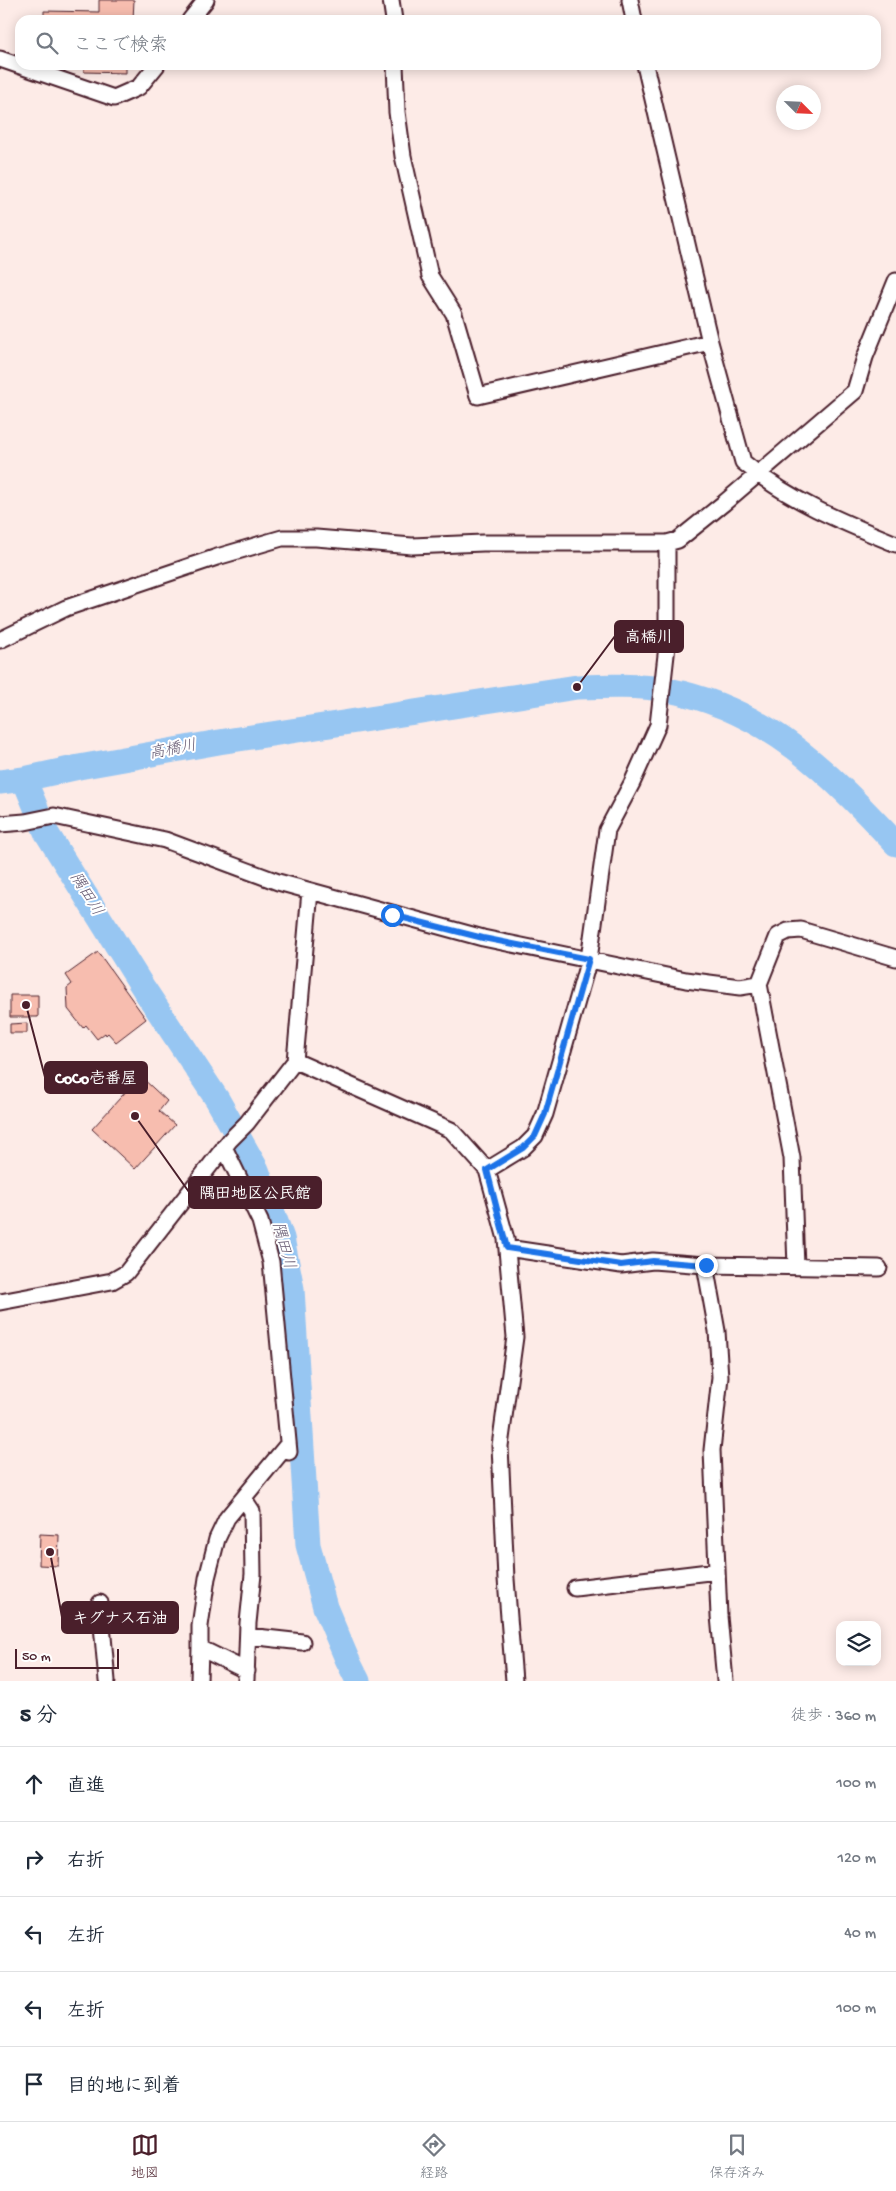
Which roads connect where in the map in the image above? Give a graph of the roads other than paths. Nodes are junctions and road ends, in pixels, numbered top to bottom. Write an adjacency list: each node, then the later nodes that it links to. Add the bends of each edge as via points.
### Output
1 (206, 0): 4 (street)
2 (391, 0): 5 (street)
3 (630, 0): 6 (street)
4 (194, 15)
5 (393, 15)
6 (633, 15)
7 (0, 59): 8 (street)
8 (15, 64)
9 (32, 70): 10 (street, via 114,98 139,87)
10 (153, 70)
11 (395, 70): 14 (street, via 403,156 430,276 454,314 478,396)
12 (646, 70): 14 (street)
13 (896, 281): 15 (street, via 865,357 855,391)
14 (710, 342): 15 (street, via 743,462)
15 (757, 474): 16 (street, via 678,540); 17 (street, via 816,510)
16 (667, 543): 18 (street, via 412,546 282,538 66,608); 22 (street, via 667,646 658,725 607,830)
17 (896, 544)
18 (0, 640)
19 (0, 824): 20 (street, via 54,816 164,840)
20 (310, 891): 22 (street, via 483,938); 24 (street)
21 (896, 958): 23 (street, via 795,930 778,936)
22 (589, 959): 23 (street, via 686,980 740,987); 26 (street, via 545,1114 535,1136 523,1148)
23 (759, 984): 29 (street, via 792,1158)
24 (295, 1061): 25 (street); 26 (street, via 451,1130)
25 (227, 1144): 31 (street, via 126,1273 112,1281); 32 (street, via 260,1221 271,1262 288,1448)
26 (487, 1170): 27 (street)
27 (507, 1248): 28 (street, via 621,1265 653,1261); 42 (street, via 515,1337 500,1446)
28 (706, 1265): 29 (street); 33 (street, via 717,1331 720,1377 712,1450)
29 (796, 1266): 30 (street)
30 (879, 1268)
31 (0, 1302)
32 (244, 1499): 36 (street, via 252,1511 253,1574); 38 (street, via 227,1518 216,1539 207,1578)
33 (717, 1571): 34 (street); 43 (street)
34 (575, 1588)
35 (100, 1603): 40 (street)
36 (248, 1636): 37 (street); 39 (street)
37 (302, 1642)
38 (200, 1648): 39 (street); 41 (street)
39 (246, 1676)
40 (107, 1681)
41 (199, 1681)
42 (514, 1681)
43 (725, 1681)

